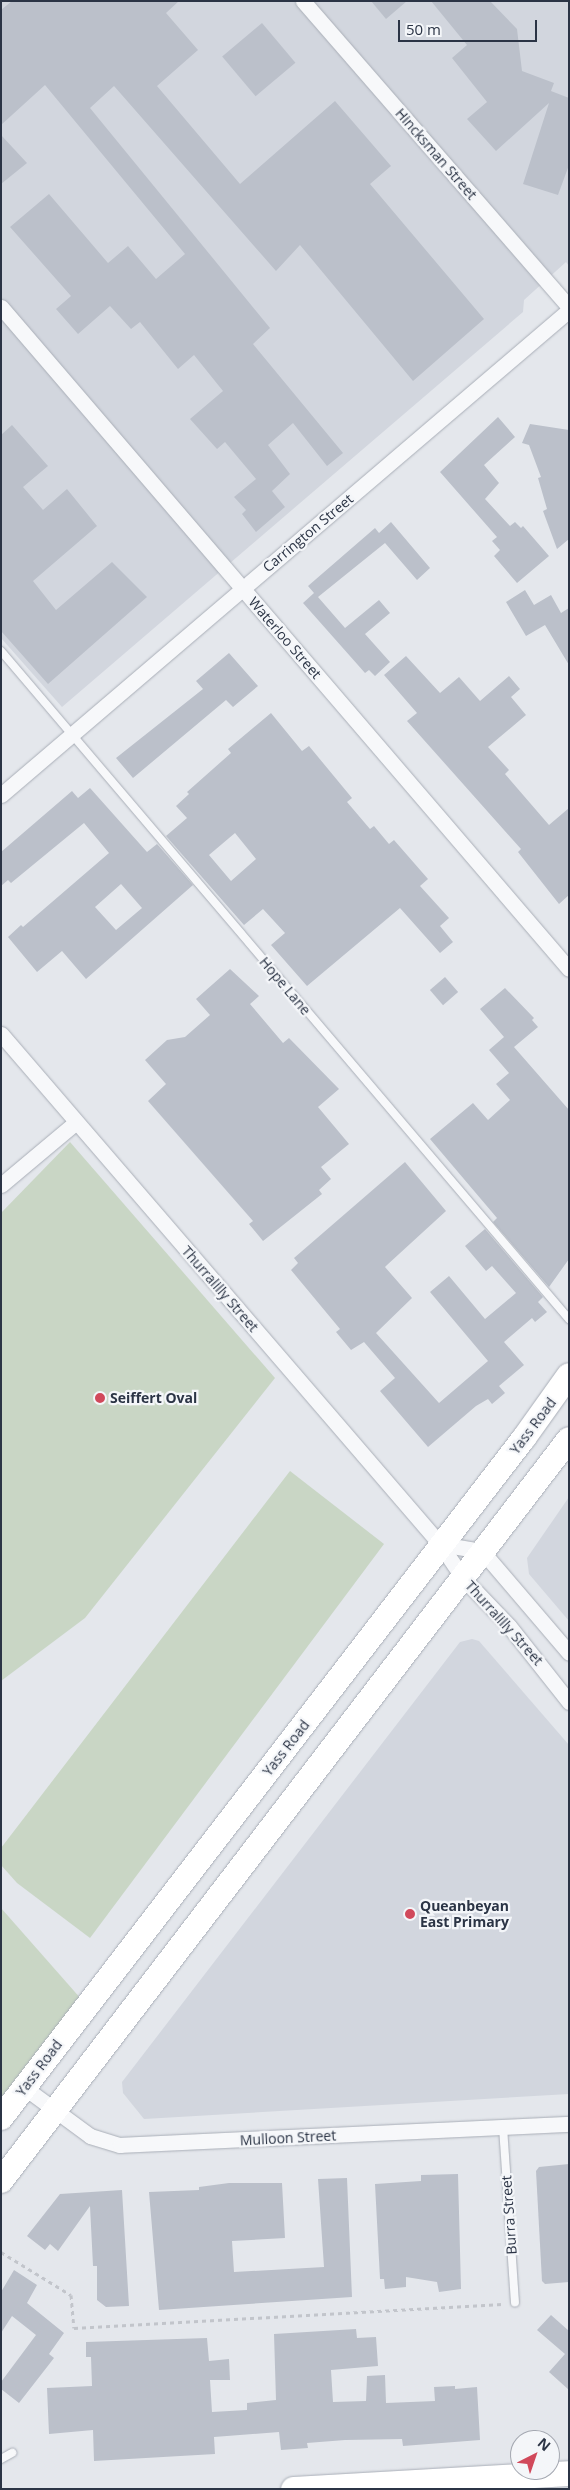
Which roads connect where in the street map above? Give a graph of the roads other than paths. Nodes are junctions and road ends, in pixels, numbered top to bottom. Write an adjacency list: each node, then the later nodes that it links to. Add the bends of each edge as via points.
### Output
1 (303, 1): 3 (street, Hincksman Street)
2 (1, 307): 4 (street, Waterloo Street)
3 (569, 309): 4 (street, Carrington Street)
4 (242, 589): 6 (street, Carrington Street); 8 (street, Waterloo Street)
5 (1, 651): 6 (lane, Hope Lane)
6 (72, 734): 7 (street, Carrington Street); 12 (lane, Hope Lane)
7 (1, 795)
8 (569, 969)
9 (1, 1034): 10 (street, Thurralilly Street)
10 (75, 1122): 11 (street); 15 (street, Thurralilly Street)
11 (1, 1186)
12 (569, 1319)
13 (569, 1376): 15 (main road, Yass Road)
14 (569, 1439): 16 (main road)
15 (440, 1544): 16 (street); 17 (street, Thurralilly Street); 20 (main road, Yass Road)
16 (482, 1551): 17 (main road); 18 (street, Thurralilly Street)
17 (463, 1578): 19 (street, Thurralilly Street, via 509,1626); 21 (main road)
18 (569, 1653)
19 (569, 1702)
20 (83, 2009): 21 (main road); 22 (main road, Yass Road)
21 (114, 2032): 23 (main road)
22 (25, 2088): 23 (street, Mulloon Street); 24 (main road, Yass Road)
23 (55, 2111): 26 (street, Mulloon Street, via 97,2140 128,2146); 27 (main road)
24 (1, 2118)
25 (569, 2124): 26 (street, Mulloon Street)
26 (503, 2127): 28 (lane, Burra Street)
27 (1, 2181)
28 (515, 2303)
29 (12, 2453): 30 (lane)
30 (1, 2459)
31 (569, 2473): 32 (highway)
32 (293, 2489)

